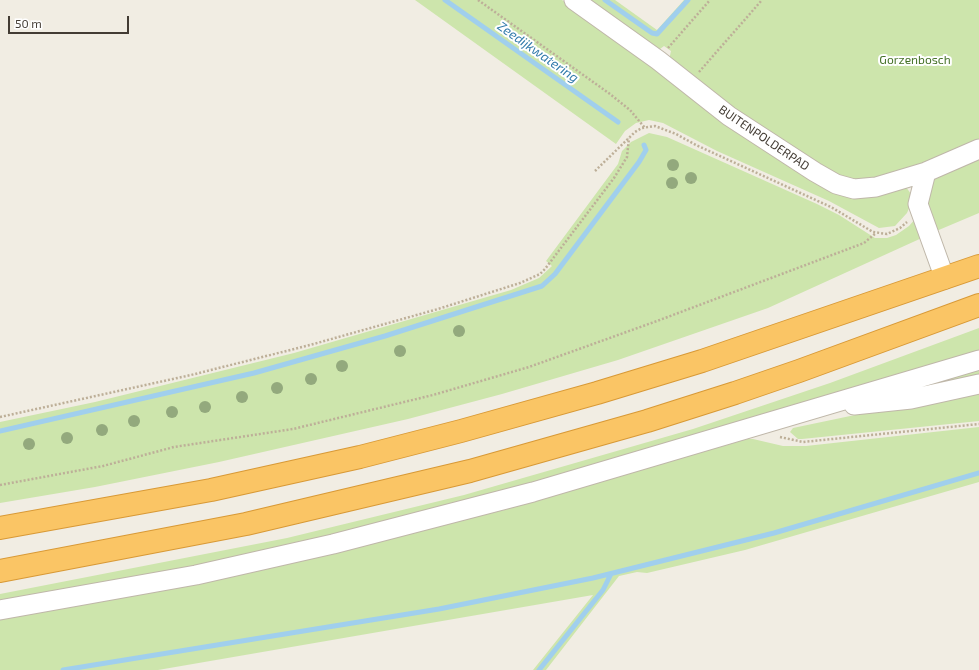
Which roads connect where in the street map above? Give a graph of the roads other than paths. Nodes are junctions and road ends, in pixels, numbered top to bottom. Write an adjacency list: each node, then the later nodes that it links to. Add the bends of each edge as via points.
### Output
1 (574, 0): 3 (street, BUITENPOLDERPAD, via 658,60 729,116 836,184 865,189)
2 (979, 149): 3 (street, BUITENPOLDERPAD)
3 (926, 172): 5 (street, via 918,204)
4 (979, 266): 5 (highway)
5 (945, 279): 10 (highway, via 662,373 461,431 360,457 211,490)
6 (979, 305): 11 (highway, via 799,371 648,421 477,469 246,524)
7 (979, 360): 9 (street)
8 (979, 384): 9 (street, via 877,404)
9 (824, 406): 12 (street, via 533,492 333,544 196,576)
10 (0, 528)
11 (0, 571)
12 (0, 610)

